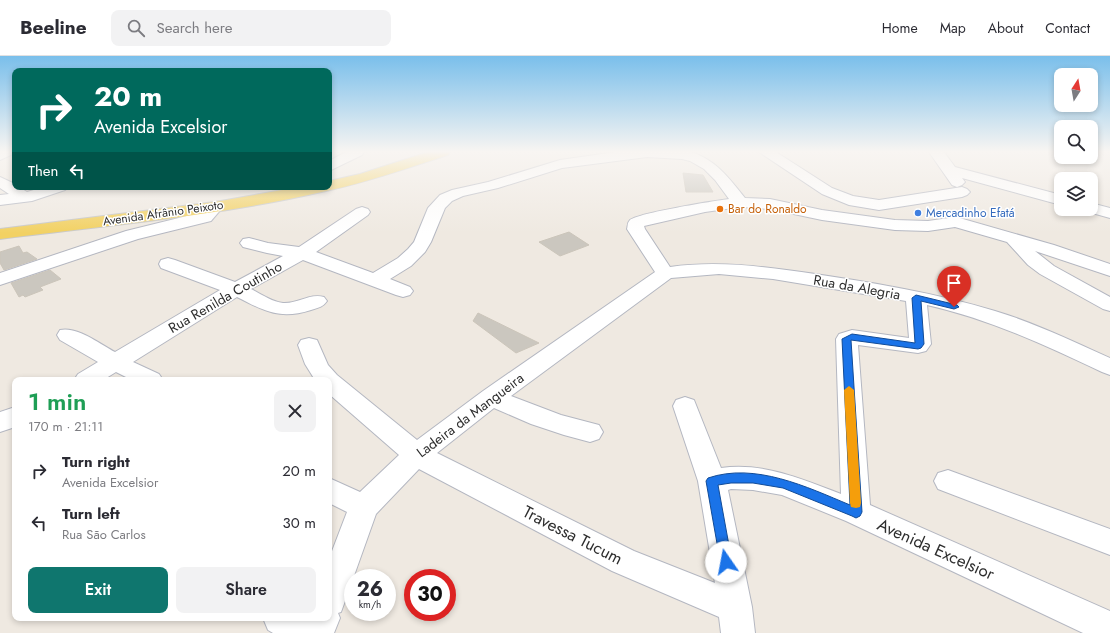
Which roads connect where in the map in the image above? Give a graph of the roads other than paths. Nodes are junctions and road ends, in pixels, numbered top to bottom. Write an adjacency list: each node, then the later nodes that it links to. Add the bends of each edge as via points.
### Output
1 (357, 179): 8 (main road)
2 (509, 179): 34 (street, via 445,199 438,206 419,248)
3 (722, 179): 18 (street)
4 (808, 179): 14 (street, via 827,191 849,200 879,205)
5 (955, 179): 14 (street)
6 (983, 179): 16 (street)
7 (0, 181): 9 (street)
8 (332, 185)
9 (12, 187)
10 (17, 190): 15 (street)
11 (49, 190): 15 (street)
12 (247, 190): 24 (main road, Avenida Afrânio Peixoto)
13 (311, 190): 21 (main road, Avenida Afrânio Peixoto)
14 (962, 192): 25 (street, via 963,213)
15 (28, 196): 17 (street); 19 (street)
16 (1054, 198)
17 (0, 200)
18 (740, 202): 25 (street, via 770,204 822,216 895,224 928,226); 32 (street, via 705,207 636,224 636,229)
19 (0, 210)
20 (1098, 210): 23 (street)
21 (210, 212): 26 (main road, Avenida Afrânio Peixoto); 33 (street)
22 (362, 212): 29 (street, Rua Renilda Coutinho)
23 (1110, 213)
24 (0, 222)
25 (956, 222): 27 (street)
26 (0, 234)
27 (1014, 239): 31 (street); 39 (street, via 1047,270)
28 (249, 244): 29 (street)
29 (302, 253): 34 (street); 35 (street, Rua Renilda Coutinho)
30 (168, 264): 35 (street)
31 (1110, 270)
32 (665, 273): 37 (street, Rua da Alegria, via 690,268 723,268 864,287); 48 (street, Ladeira da Mangueira)
33 (0, 279)
34 (375, 280): 36 (street)
35 (236, 288): 38 (street, via 272,307 284,309); 42 (street, Rua Renilda Coutinho)
36 (403, 291)
37 (916, 298): 43 (street, Rua da Alegria, via 1013,324); 58 (street, via 920,344 918,346 852,337 846,339)
38 (316, 302)
39 (1110, 305)
40 (68, 335): 42 (street)
41 (309, 345): 46 (street, Travessa Tucum, via 313,359)
42 (115, 362): 44 (street, Rua Renilda Coutinho); 45 (street)
43 (1110, 367)
44 (91, 377)
45 (145, 377)
46 (325, 377)
47 (332, 383): 53 (street, Travessa Tucum)
48 (492, 397): 52 (street, via 533,416 561,426); 53 (street, Ladeira da Mangueira)
49 (685, 406): 54 (street)
50 (12, 417): 51 (street)
51 (0, 423)
52 (590, 432)
53 (416, 455): 57 (street, Ladeira da Mangueira); 61 (street, Travessa Tucum)
54 (712, 481): 58 (street, Avenida Excelsior, via 753,478 785,484); 61 (street)
55 (948, 481): 59 (street)
56 (332, 491): 57 (street)
57 (364, 507): 60 (street, Ladeira da Mangueira)
58 (856, 512): 64 (street, Avenida Excelsior)
59 (1110, 542)
60 (332, 593)
61 (736, 620)
62 (285, 621): 65 (street)
63 (322, 621): 66 (street)
64 (1110, 628)
65 (304, 633)
66 (317, 633)

